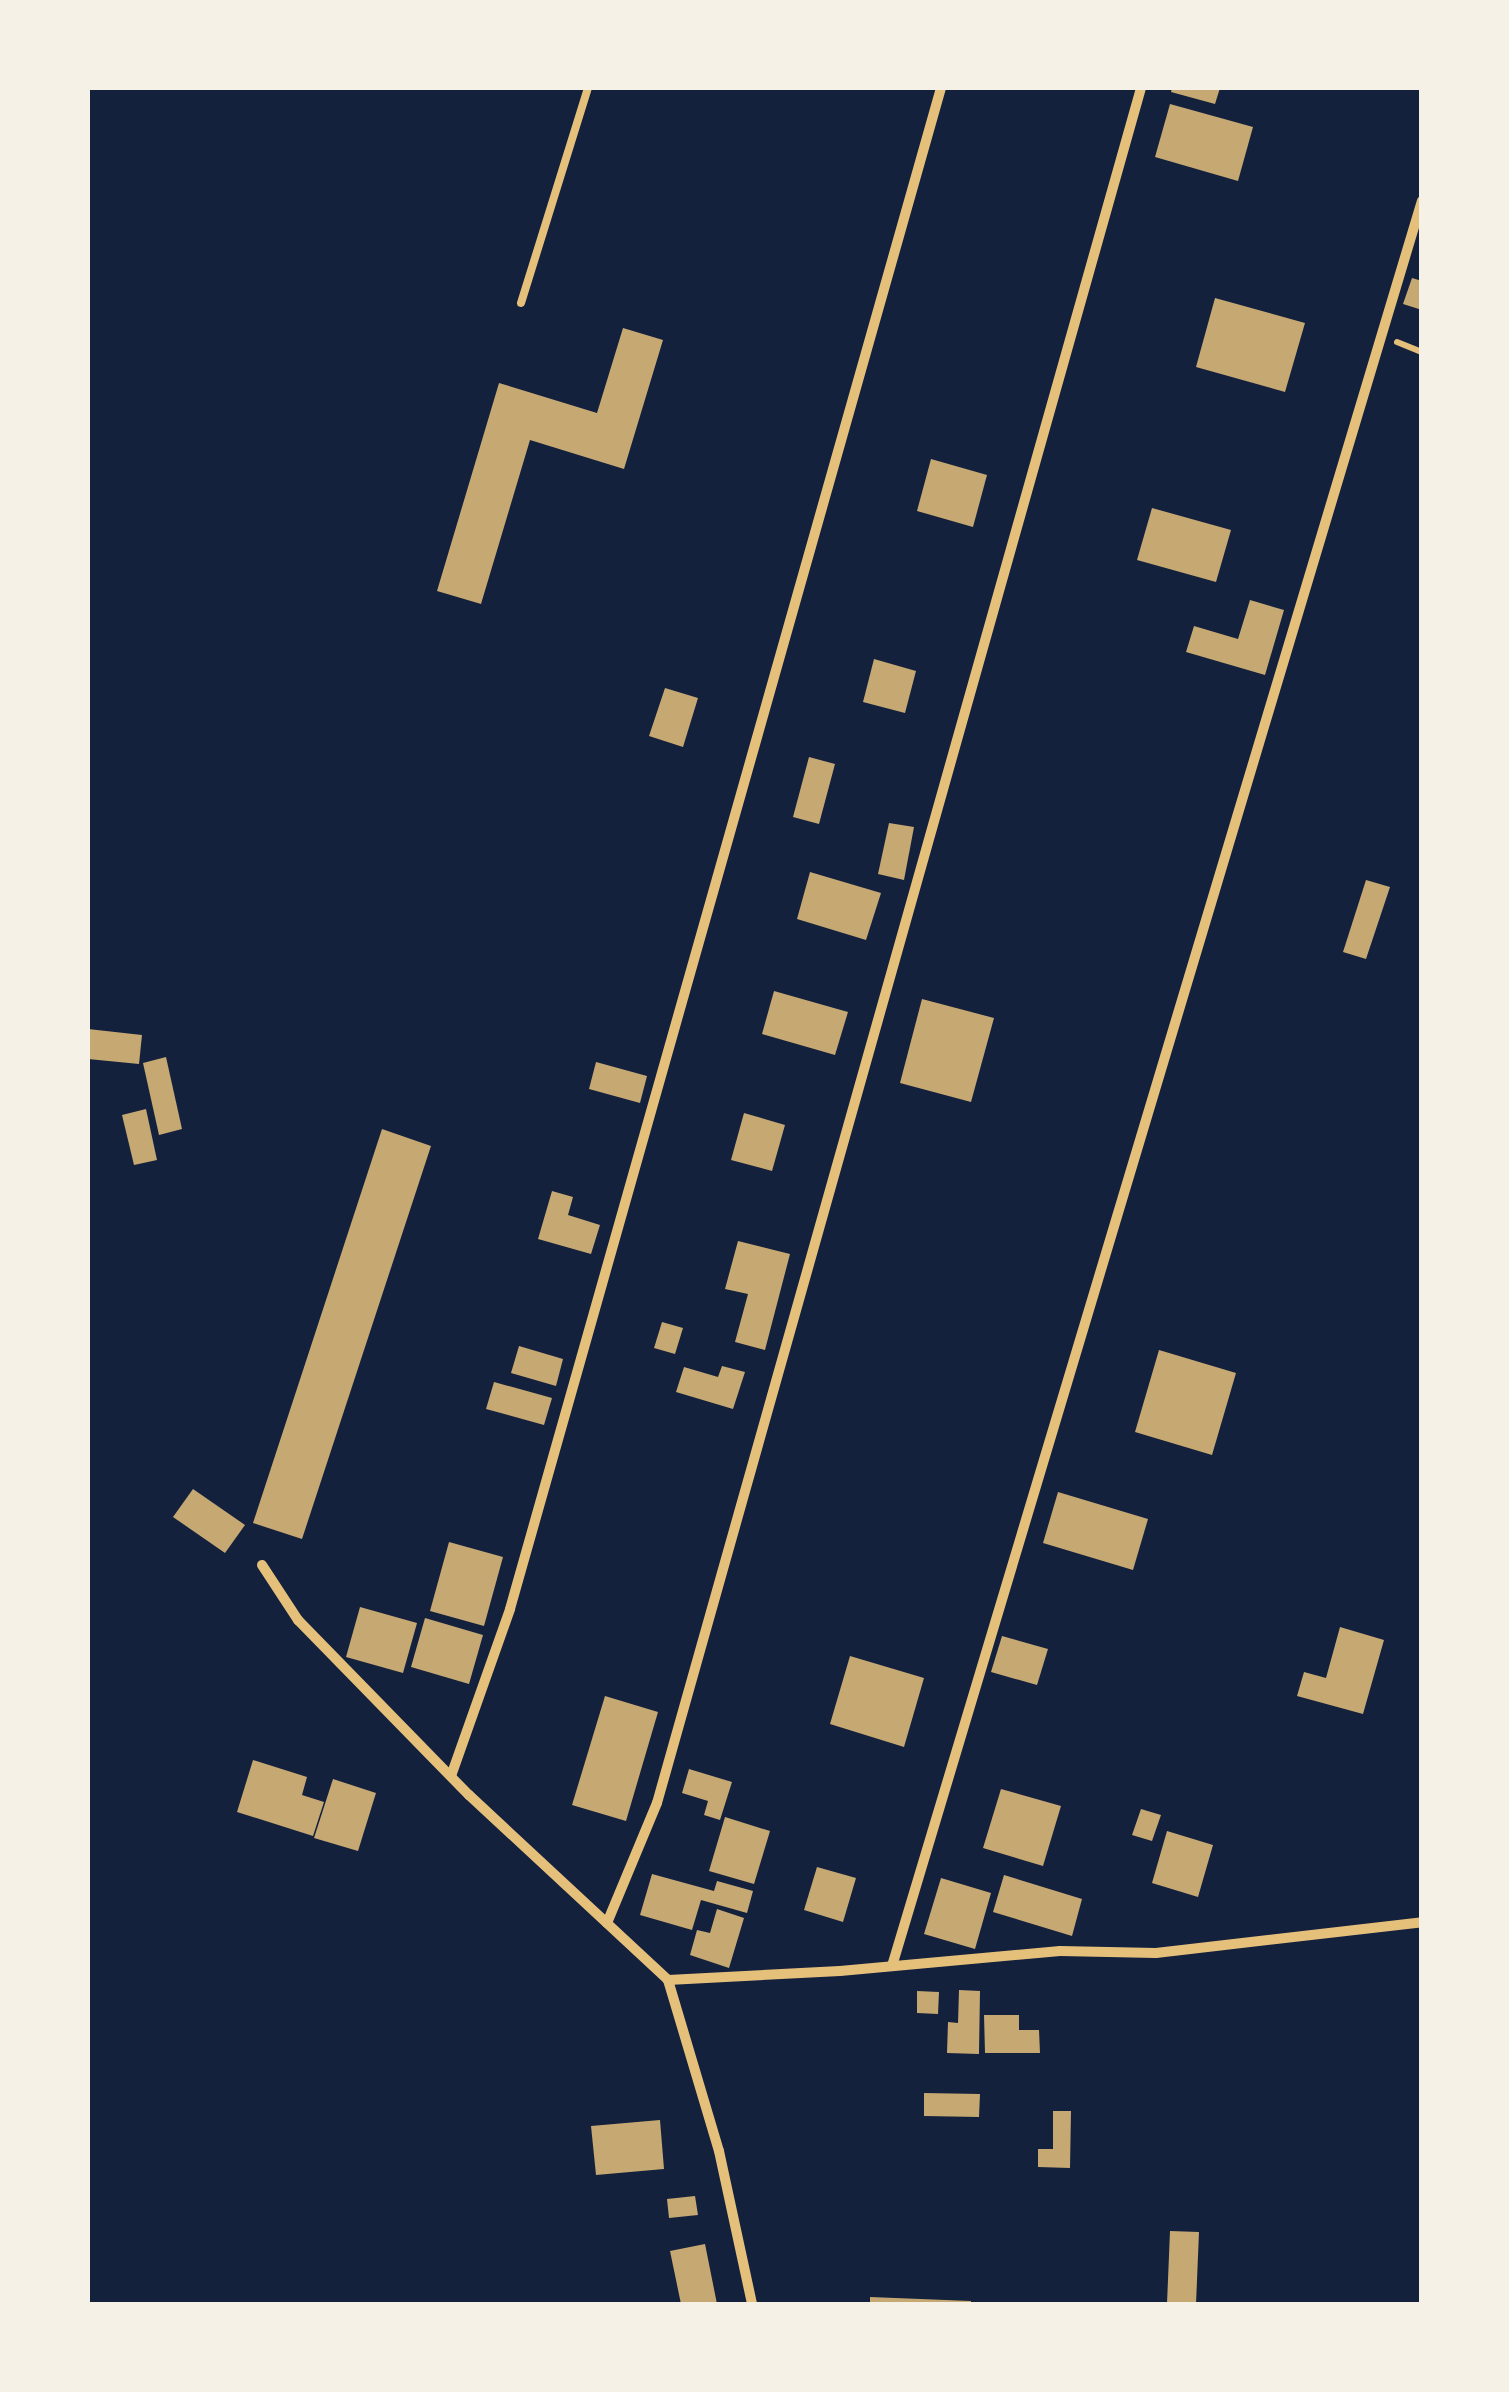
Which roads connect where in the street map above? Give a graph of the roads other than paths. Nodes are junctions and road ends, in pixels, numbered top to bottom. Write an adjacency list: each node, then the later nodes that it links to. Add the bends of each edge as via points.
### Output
1 (588, 88): 5 (lane)
2 (941, 88): 7 (street, via 510,1610)
3 (1141, 88): 9 (street, via 657,1803)
4 (1422, 200): 10 (street)
5 (521, 303)
6 (262, 1565): 7 (street, via 298,1620)
7 (451, 1776): 9 (street)
8 (1422, 1922): 10 (street, via 1156,1953 1060,1951)
9 (607, 1923): 11 (street)
10 (892, 1966): 11 (street)
11 (668, 1980): 12 (street, via 719,2151)
12 (752, 2304)

